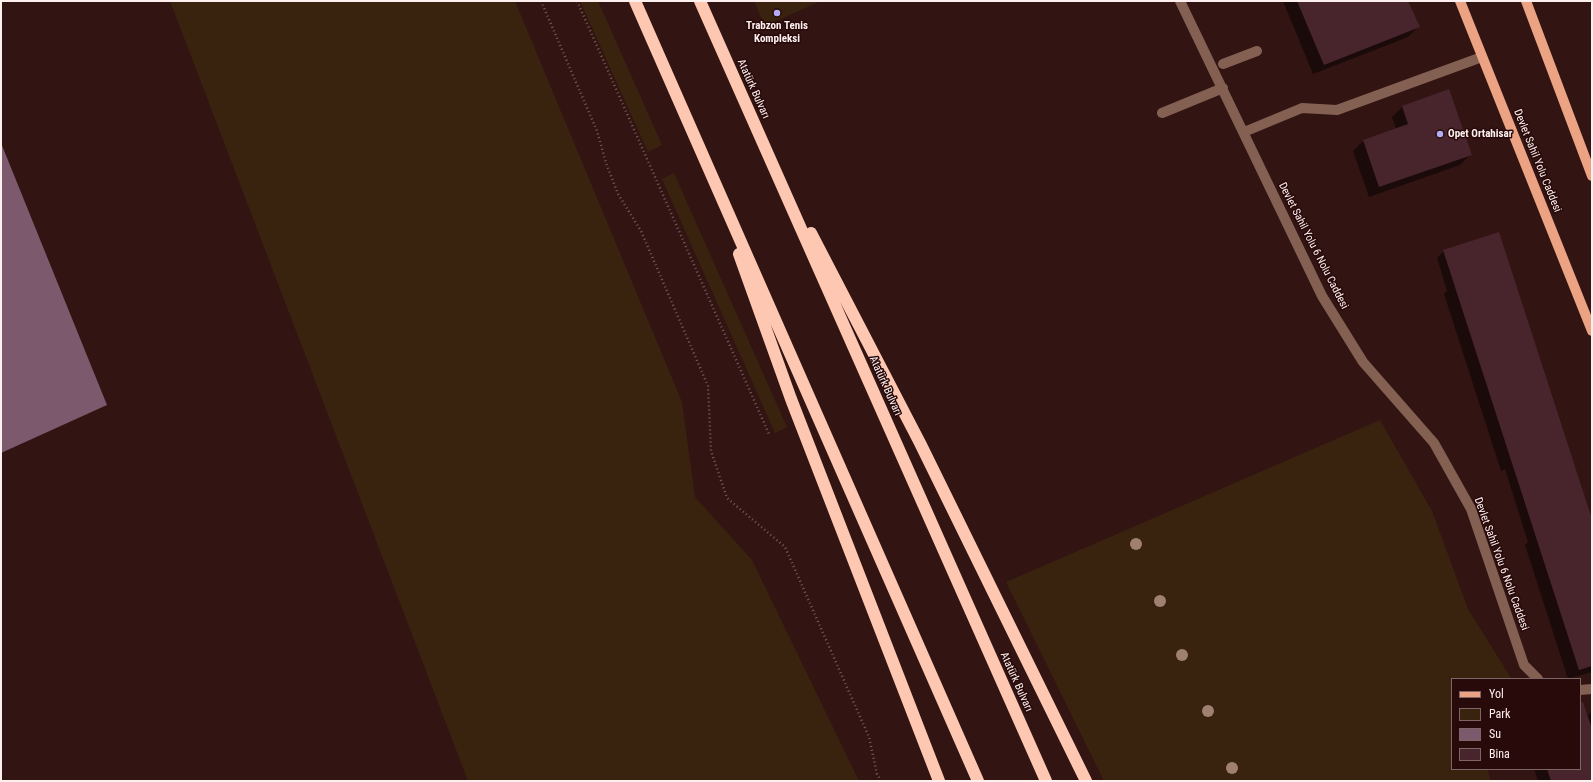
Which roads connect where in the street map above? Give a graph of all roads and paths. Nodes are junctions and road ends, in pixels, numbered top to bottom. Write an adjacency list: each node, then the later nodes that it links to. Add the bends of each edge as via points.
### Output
1 (541, 1): 22 (path, via 597,131 618,194 641,231 708,386 711,451 727,498 785,547 869,737 877,774)
2 (577, 1): 18 (path)
3 (635, 1): 15 (highway)
4 (700, 1): 13 (highway, Atatürk Bulvarı)
5 (1180, 1): 11 (lane, Devlet Sahil Yolu 6 Nolu Caddesi)
6 (1460, 1): 9 (main road, Devlet Sahil Yolu Caddesi)
7 (1526, 1): 16 (main road)
8 (1257, 51): 10 (lane)
9 (1482, 57): 14 (lane, via 1337,110 1302,108); 17 (main road, Devlet Sahil Yolu Caddesi)
10 (1223, 64)
11 (1222, 88): 12 (lane); 14 (lane, Devlet Sahil Yolu 6 Nolu Caddesi)
12 (1162, 113)
13 (754, 122): 25 (highway, Atatürk Bulvarı); 26 (highway, via 920,443)
14 (1244, 132): 19 (lane, Devlet Sahil Yolu 6 Nolu Caddesi, via 1322,296 1363,362 1434,443 1467,503 1524,665)
15 (700, 148): 23 (highway, via 791,399); 24 (highway)
16 (1592, 176)
17 (1592, 331)
18 (769, 434)
19 (1537, 678)
20 (1592, 689): 21 (lane)
21 (1581, 690)
22 (881, 781)
23 (939, 781)
24 (978, 781)
25 (1046, 781)
26 (1086, 781)

